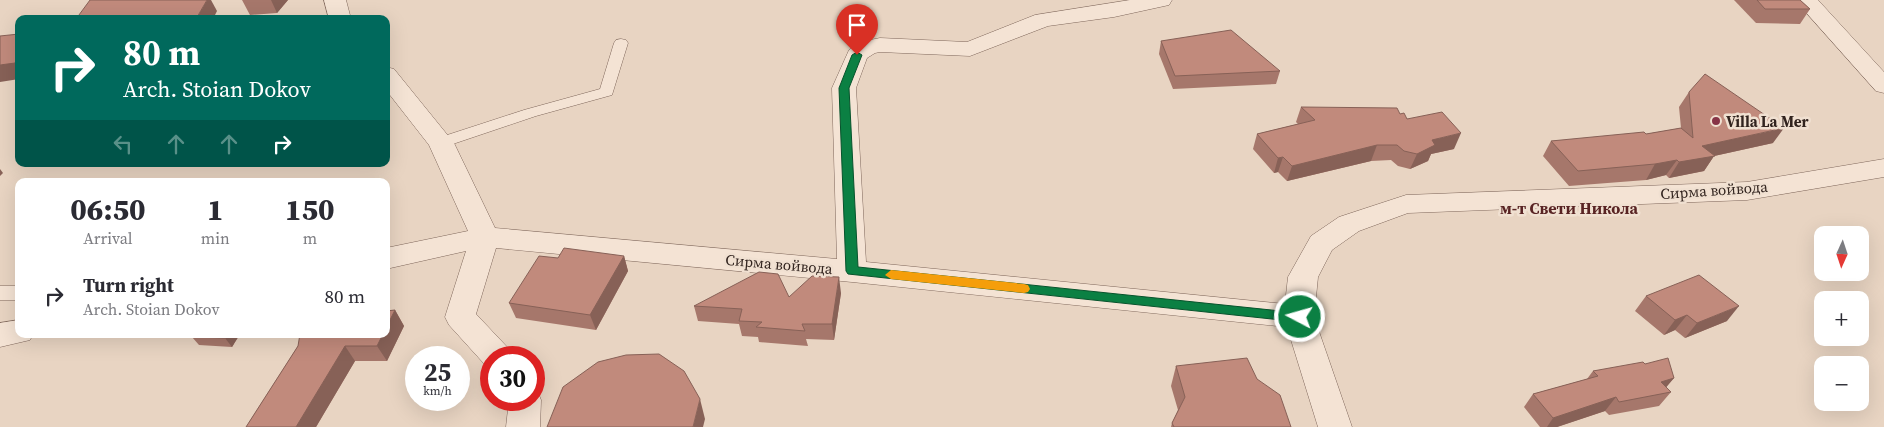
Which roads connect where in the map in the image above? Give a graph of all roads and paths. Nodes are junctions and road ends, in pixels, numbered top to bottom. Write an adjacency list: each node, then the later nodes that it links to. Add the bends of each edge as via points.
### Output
1 (334, 0): 4 (street)
2 (1161, 0): 12 (street, via 1043,20 970,49 880,45 868,47 857,55 844,88)
3 (1806, 0): 7 (street)
4 (339, 15)
5 (621, 43): 8 (lane, via 607,92 530,113)
6 (390, 79): 8 (street)
7 (1884, 86)
8 (442, 143): 10 (street)
9 (1884, 168): 15 (street, Сирма войвода, via 1747,191 1406,204 1349,224 1322,243 1304,277)
10 (485, 237): 11 (street, Сирма войвода); 12 (street, Сирма войвода); 18 (street, via 460,318)
11 (390, 258)
12 (852, 271): 15 (street, Сирма войвода)
13 (0, 293): 14 (lane)
14 (15, 293)
15 (1300, 317): 21 (street)
16 (15, 333): 17 (street)
17 (0, 335)
18 (487, 346)
19 (524, 411): 20 (street)
20 (523, 427)
21 (1335, 427)

